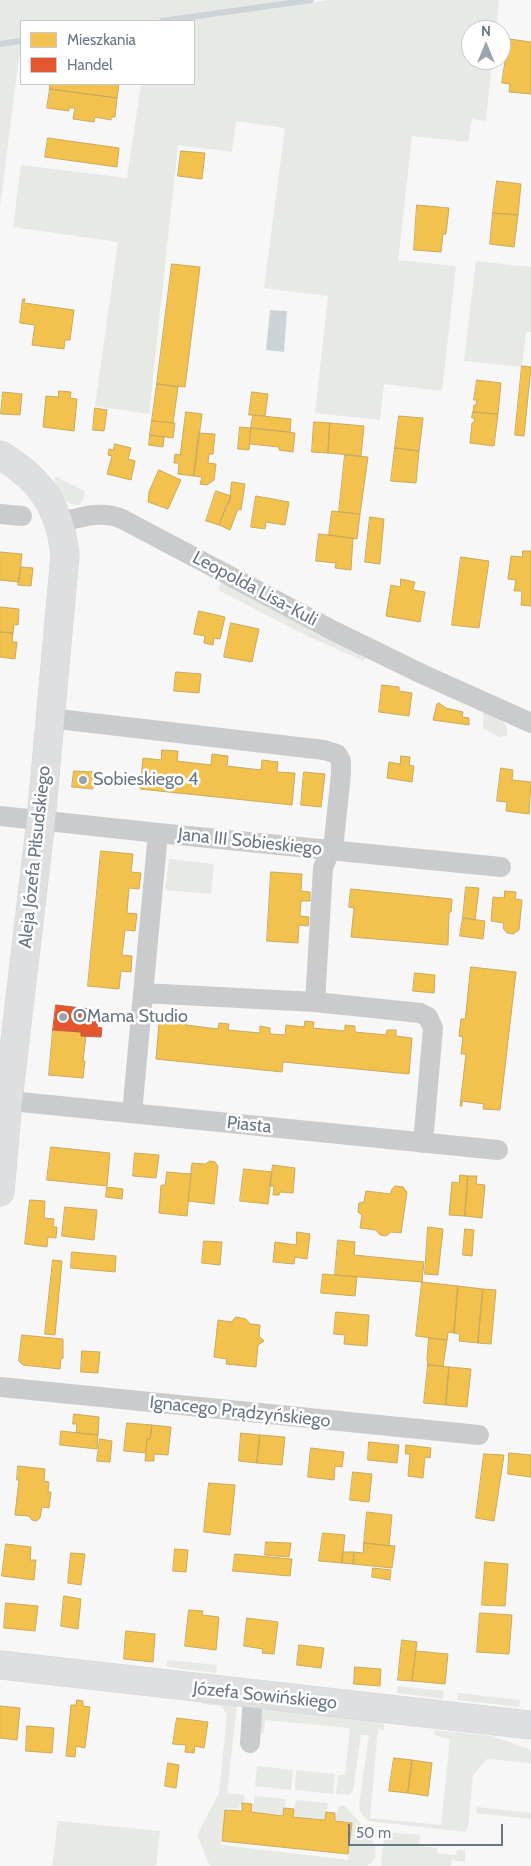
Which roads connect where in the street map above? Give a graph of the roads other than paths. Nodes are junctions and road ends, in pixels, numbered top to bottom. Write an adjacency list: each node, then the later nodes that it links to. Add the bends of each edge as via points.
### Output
1 (0, 456): 4 (street, via 44,490)
2 (0, 514): 3 (street)
3 (22, 516)
4 (59, 523): 5 (street, Aleja Józefa Piłsudskiego, via 65,555); 6 (street, Leopolda Lisa-Kuli, via 98,514 122,519 343,635)
5 (49, 718): 8 (street, Aleja Józefa Piłsudskiego); 10 (street, via 336,754 340,761 340,774 334,840)
6 (531, 723)
7 (0, 816): 8 (street, Jana III Sobieskiego)
8 (41, 820): 9 (street, Jana III Sobieskiego); 14 (street, Aleja Józefa Piłsudskiego)
9 (158, 833): 10 (street, Jana III Sobieskiego); 12 (street)
10 (329, 850): 11 (street, Jana III Sobieskiego); 13 (street, via 323,868)
11 (501, 867)
12 (144, 993): 13 (street); 15 (street)
13 (315, 1002): 16 (street, via 412,1011 428,1018 433,1028)
14 (4, 1100): 15 (street, Piasta); 18 (street, Aleja Józefa Piłsudskiego)
15 (132, 1113): 16 (street, Piasta)
16 (423, 1143): 17 (street, Piasta)
17 (498, 1150)
18 (0, 1192)
19 (0, 1388): 20 (street, Ignacego Prądzyńskiego)
20 (479, 1435)
21 (0, 1665): 22 (street, Józefa Sowińskiego)
22 (254, 1695): 23 (street, Józefa Sowińskiego); 24 (street)
23 (531, 1725)
24 (250, 1743)

